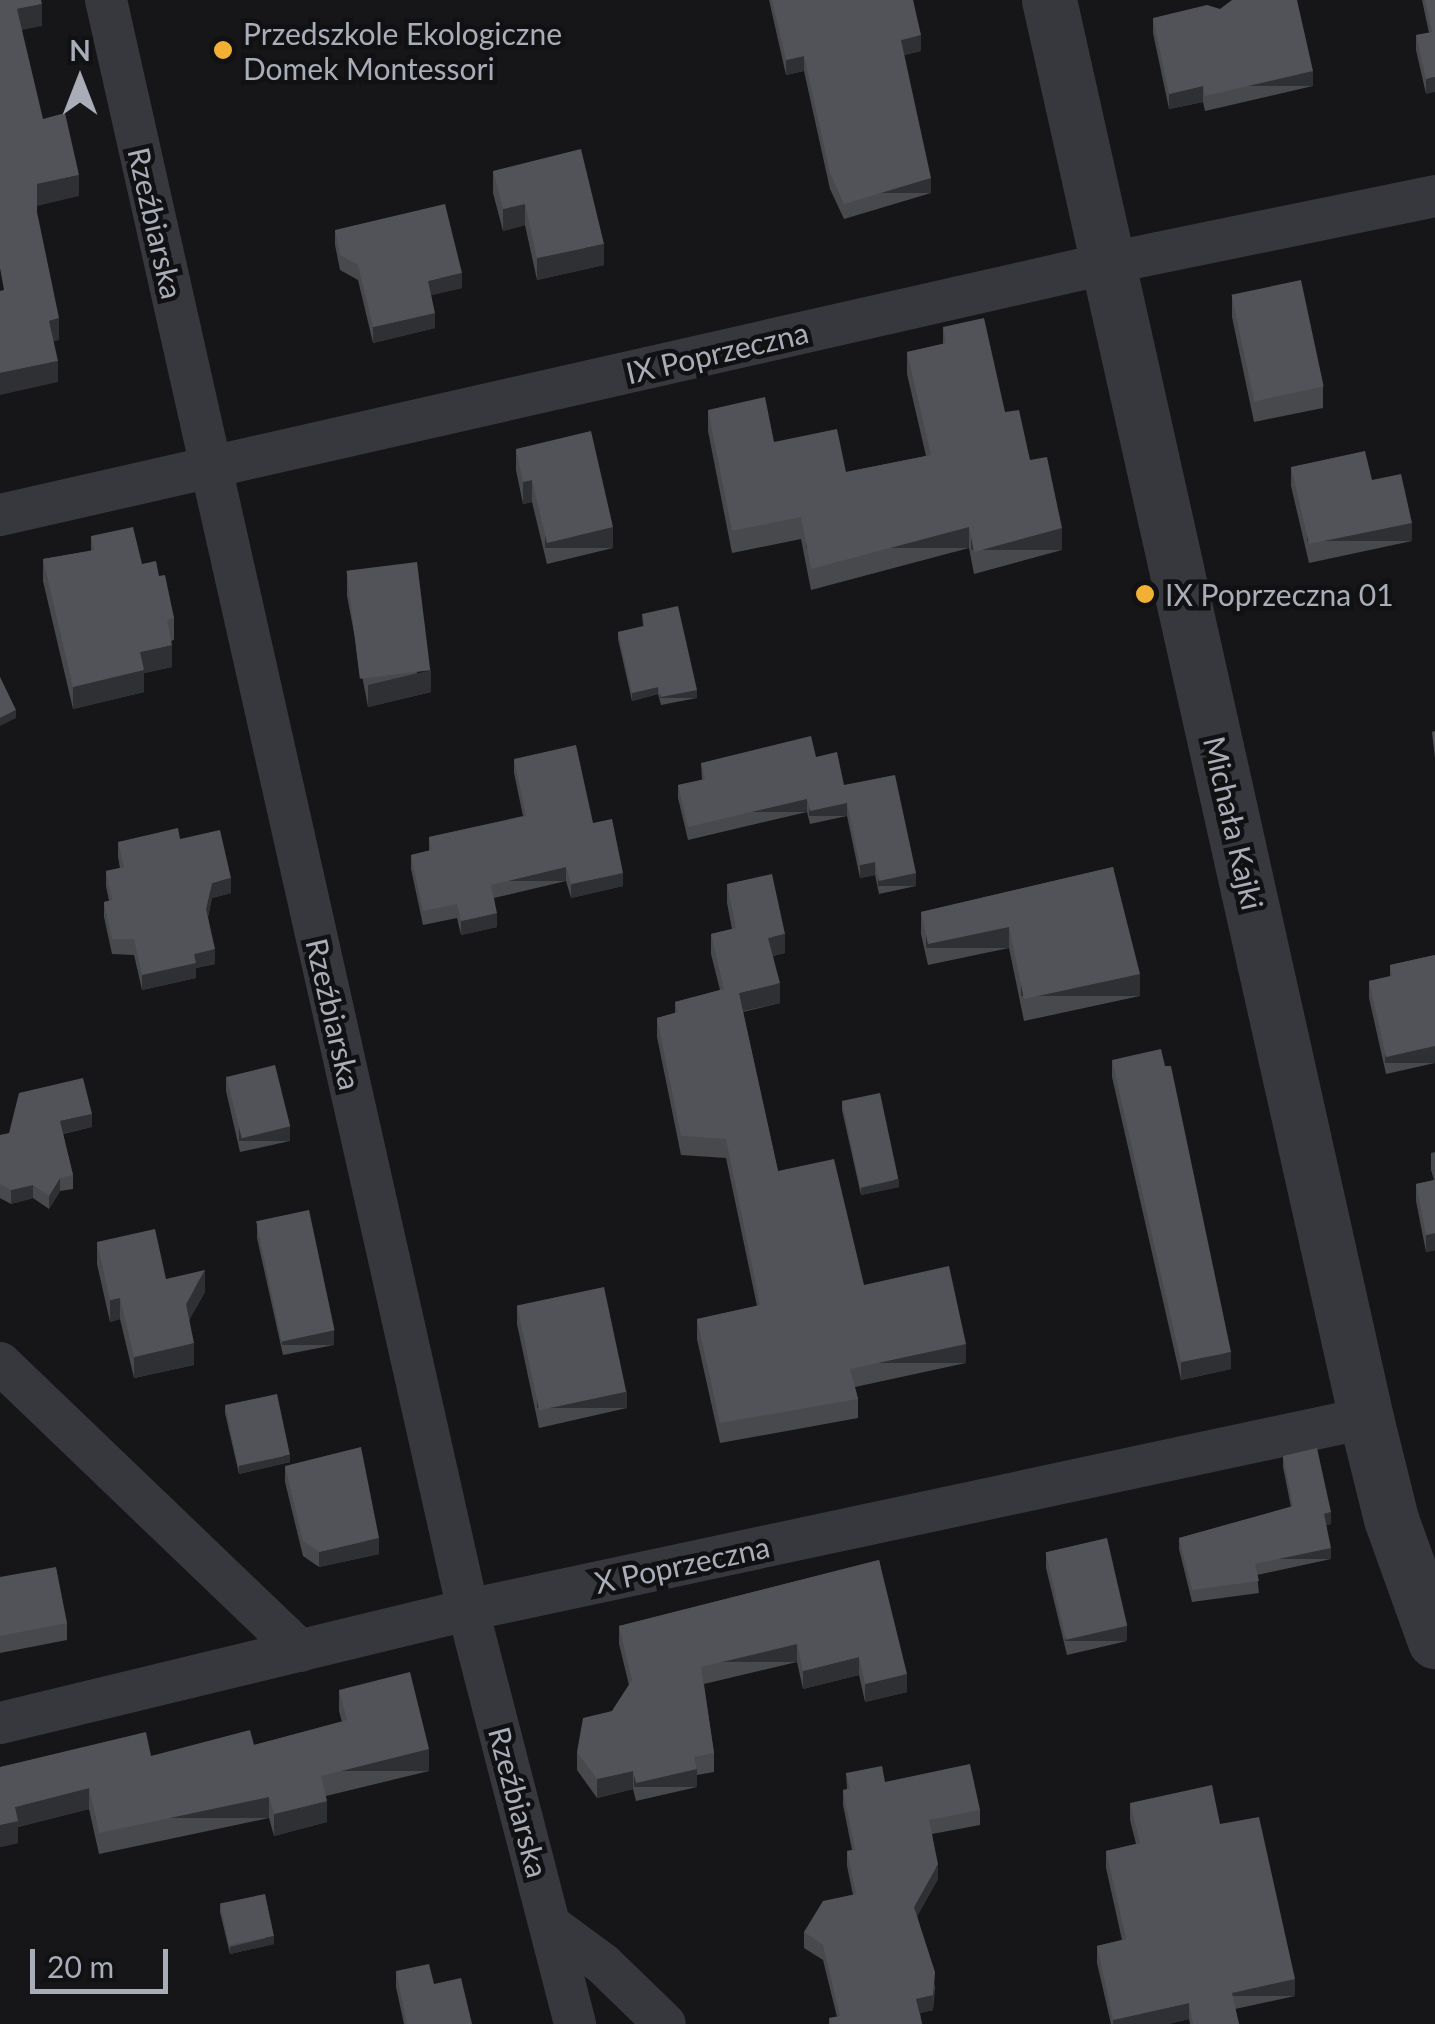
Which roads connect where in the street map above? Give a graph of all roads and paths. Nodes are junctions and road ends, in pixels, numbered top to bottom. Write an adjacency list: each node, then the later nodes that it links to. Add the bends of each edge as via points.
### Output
1 (106, 0): 5 (street, Rzeźbiarska)
2 (1049, 0): 4 (street, Michała Kajki)
3 (1435, 196): 4 (street, IX Poprzeczna)
4 (1109, 263): 5 (street, IX Poprzeczna); 8 (street, Michała Kajki)
5 (212, 466): 6 (street, IX Poprzeczna); 9 (street, Rzeźbiarska)
6 (0, 515)
7 (0, 1362): 11 (street)
8 (1366, 1418): 9 (street, X Poprzeczna); 10 (street, Michała Kajki, via 1391,1519)
9 (468, 1610): 11 (street, X Poprzeczna); 13 (street, Rzeźbiarska)
10 (1435, 1641)
11 (300, 1651): 12 (street, X Poprzeczna)
12 (0, 1723)
13 (554, 1928): 14 (street, Rzeźbiarska); 15 (street)
14 (575, 2024)
15 (665, 2024)

